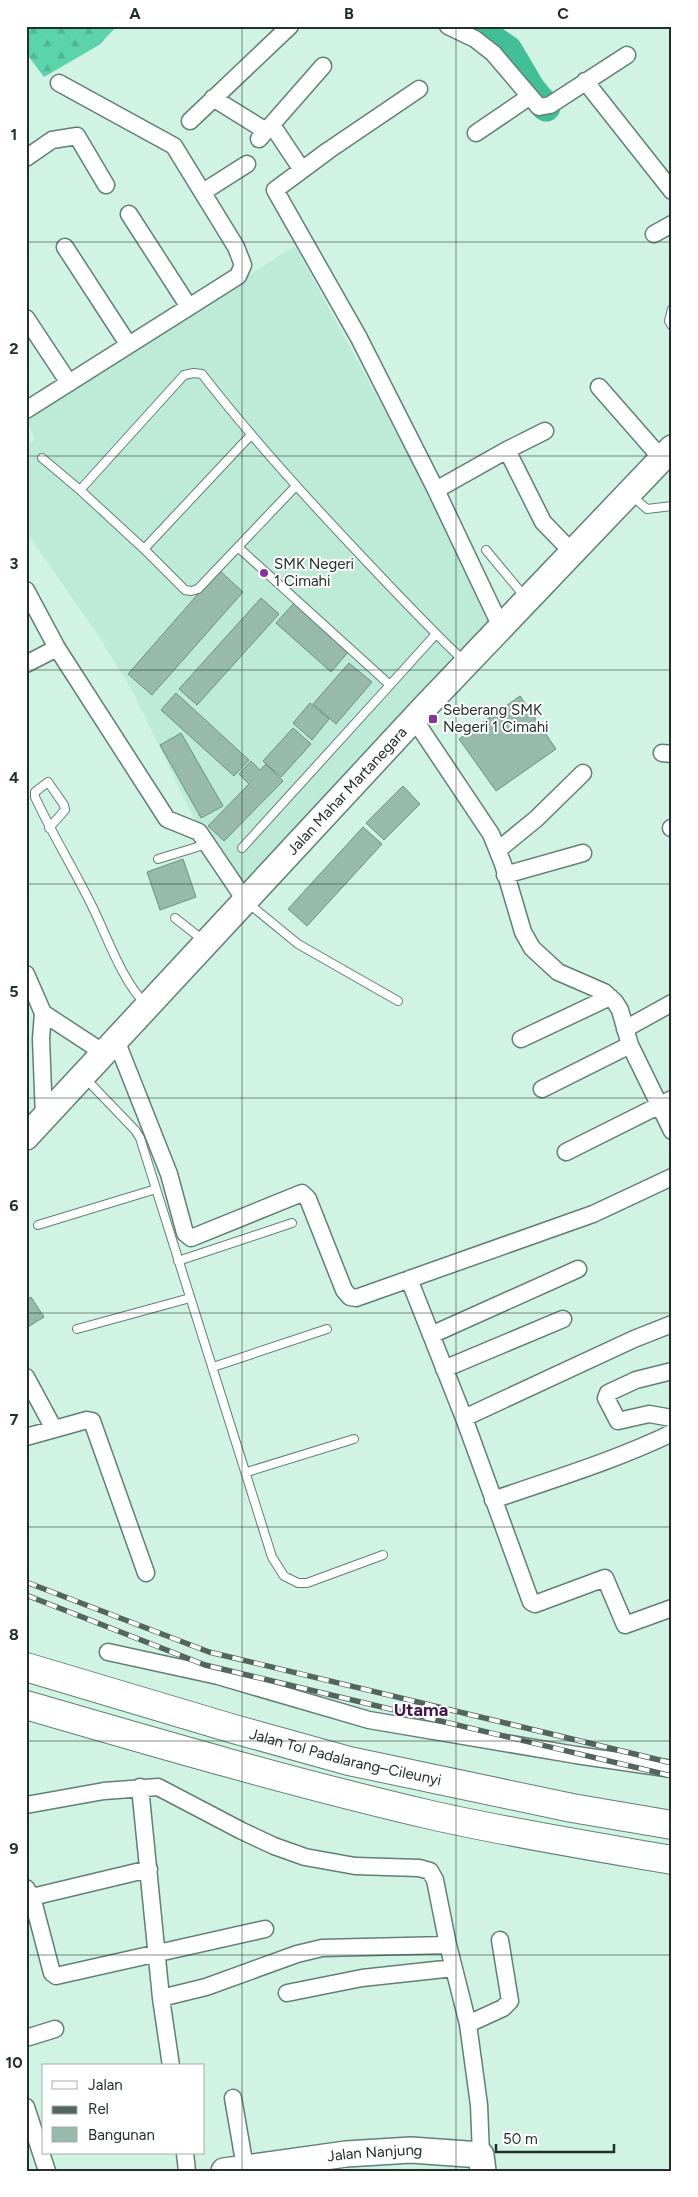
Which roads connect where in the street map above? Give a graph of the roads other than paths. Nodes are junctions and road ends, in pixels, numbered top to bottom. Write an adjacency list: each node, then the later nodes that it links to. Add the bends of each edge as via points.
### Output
1 (290, 26): 9 (street)
2 (448, 26): 8 (street, via 476,39 493,53)
3 (627, 55): 5 (street)
4 (323, 66): 11 (street)
5 (585, 81): 8 (street, via 545,108 539,107); 16 (street)
6 (59, 83): 18 (street, via 168,141)
7 (419, 89): 15 (street)
8 (529, 97): 12 (street)
9 (213, 98): 10 (street); 11 (street)
10 (190, 121)
11 (265, 132): 15 (street)
12 (476, 133)
13 (26, 158): 17 (street, via 52,140 77,136)
14 (247, 164): 18 (street)
15 (302, 170): 38 (street, via 275,190 358,338)
16 (670, 183)
17 (106, 185)
18 (202, 192): 23 (street, via 236,247 243,265 238,276)
19 (129, 214): 23 (street)
20 (672, 224): 21 (street)
21 (654, 234)
22 (65, 247): 27 (street)
23 (189, 306): 27 (street)
24 (672, 309): 26 (lane)
25 (26, 318): 28 (street)
26 (672, 326)
27 (128, 344): 28 (street)
28 (69, 383): 30 (street)
29 (599, 387): 34 (street)
30 (26, 410)
31 (546, 431): 33 (street)
32 (250, 436): 36 (lane); 37 (lane, via 202,374 184,375); 42 (lane)
33 (506, 450): 38 (street); 44 (street, via 543,522)
34 (667, 453): 39 (main road, Jalan Mahar Martanegara)
35 (42, 458): 37 (lane)
36 (295, 487): 41 (lane); 48 (lane)
37 (80, 490): 42 (lane)
38 (436, 490): 47 (street)
39 (630, 494): 40 (lane, via 647,509); 44 (main road, Jalan Mahar Martanegara)
40 (672, 506)
41 (238, 548): 42 (lane, via 198,589 191,592 185,590); 52 (lane)
42 (144, 549)
43 (486, 550): 46 (lane)
44 (573, 553): 46 (main road, Jalan Mahar Martanegara)
45 (26, 590): 49 (street)
46 (528, 600): 47 (main road, Jalan Mahar Martanegara)
47 (501, 627): 50 (main road, Jalan Mahar Martanegara)
48 (436, 634): 50 (lane); 52 (lane)
49 (57, 648): 51 (street); 56 (street, via 167,819 199,832)
50 (467, 663): 53 (main road, Jalan Mahar Martanegara)
51 (26, 664)
52 (390, 685): 57 (lane)
53 (414, 719): 58 (street); 62 (main road, Jalan Mahar Martanegara)
54 (583, 773): 58 (street, via 536,819)
55 (49, 828): 55 (lane, via 34,794 48,782 65,810); 69 (lane, via 111,942 128,984)
56 (207, 844): 60 (lane); 62 (street)
57 (242, 848)
58 (498, 850): 61 (street)
59 (582, 853): 61 (street)
60 (158, 859)
61 (505, 876): 66 (street, via 524,932 539,957 558,972)
62 (245, 900): 64 (main road, Jalan Mahar Martanegara); 67 (lane, via 298,944)
63 (175, 918): 64 (lane)
64 (206, 943): 69 (main road, Jalan Mahar Martanegara)
65 (26, 974): 70 (street)
66 (610, 997): 71 (street, via 620,1010); 72 (street)
67 (398, 1001)
68 (672, 1003): 71 (street)
69 (148, 1006): 74 (main road, Jalan Mahar Martanegara)
70 (43, 1013): 74 (street); 78 (street)
71 (625, 1029): 73 (street)
72 (520, 1039)
73 (630, 1045): 76 (street); 77 (street)
74 (110, 1047): 75 (main road, Jalan Mahar Martanegara); 88 (street, via 150,1122 169,1174 183,1230 188,1236 191,1238 302,1193 308,1199 344,1290 350,1297 356,1298)
75 (83, 1076): 78 (main road, Jalan Mahar Martanegara); 83 (lane, via 136,1130)
76 (542, 1089)
77 (665, 1102): 79 (street); 81 (street)
78 (44, 1118): 80 (main road, Jalan Mahar Martanegara)
79 (672, 1131)
80 (26, 1136)
81 (566, 1152)
82 (672, 1177): 88 (street, via 593,1214)
83 (156, 1189): 85 (lane); 86 (lane)
84 (292, 1223): 86 (lane)
85 (38, 1225)
86 (178, 1261): 89 (lane)
87 (578, 1269): 94 (street)
88 (409, 1279): 94 (street)
89 (190, 1298): 92 (lane); 95 (lane)
90 (563, 1319): 96 (street)
91 (672, 1324): 99 (street)
92 (76, 1328)
93 (327, 1329): 95 (lane)
94 (431, 1335): 96 (street)
95 (213, 1367): 105 (lane)
96 (444, 1369): 99 (street)
97 (672, 1371): 100 (street, via 636,1380 608,1393 606,1398 618,1421 649,1414)
98 (26, 1377): 101 (street)
99 (464, 1418): 106 (street)
100 (672, 1418)
101 (54, 1428): 103 (street); 108 (street, via 88,1420 94,1423)
102 (672, 1433): 106 (street, via 604,1462)
103 (26, 1437)
104 (354, 1439): 105 (lane)
105 (247, 1472): 107 (lane, via 272,1557 284,1576 298,1583 307,1583)
106 (493, 1500): 109 (street, via 532,1603 604,1578 625,1625)
107 (383, 1555)
108 (146, 1573)
109 (672, 1608)
110 (108, 1652): 113 (street, via 218,1676 369,1720)
111 (26, 1667): 116 (highway, Jalan Tol Padalarang–Cileunyi, via 349,1761 572,1808)
112 (26, 1705): 117 (highway, via 212,1759 432,1815)
113 (672, 1769)
114 (140, 1786): 115 (street); 118 (street); 123 (street, via 167,1790 242,1831 305,1857 355,1866 430,1871 435,1880)
115 (26, 1805)
116 (672, 1825)
117 (672, 1860)
118 (149, 1870): 119 (street); 124 (street)
119 (29, 1893): 120 (street)
120 (31, 1915): 124 (street, via 52,1973 56,1976)
121 (265, 1928): 124 (street)
122 (500, 1940): 128 (street, via 510,2002)
123 (448, 1945): 125 (street); 127 (street, via 322,1948 206,1987)
124 (156, 1952): 127 (street)
125 (454, 1968): 126 (street, via 362,1978); 128 (street)
126 (287, 1993)
127 (161, 1998): 131 (street)
128 (468, 2024): 135 (street, via 479,2105)
129 (55, 2029): 130 (street)
130 (26, 2038)
131 (171, 2064)
132 (233, 2098): 136 (street)
133 (26, 2107): 137 (street)
134 (184, 2154): 138 (street)
135 (482, 2163): 136 (main road, Jalan Nanjung, via 411,2150 346,2154)
136 (235, 2169)
137 (47, 2171)
138 (187, 2171)

